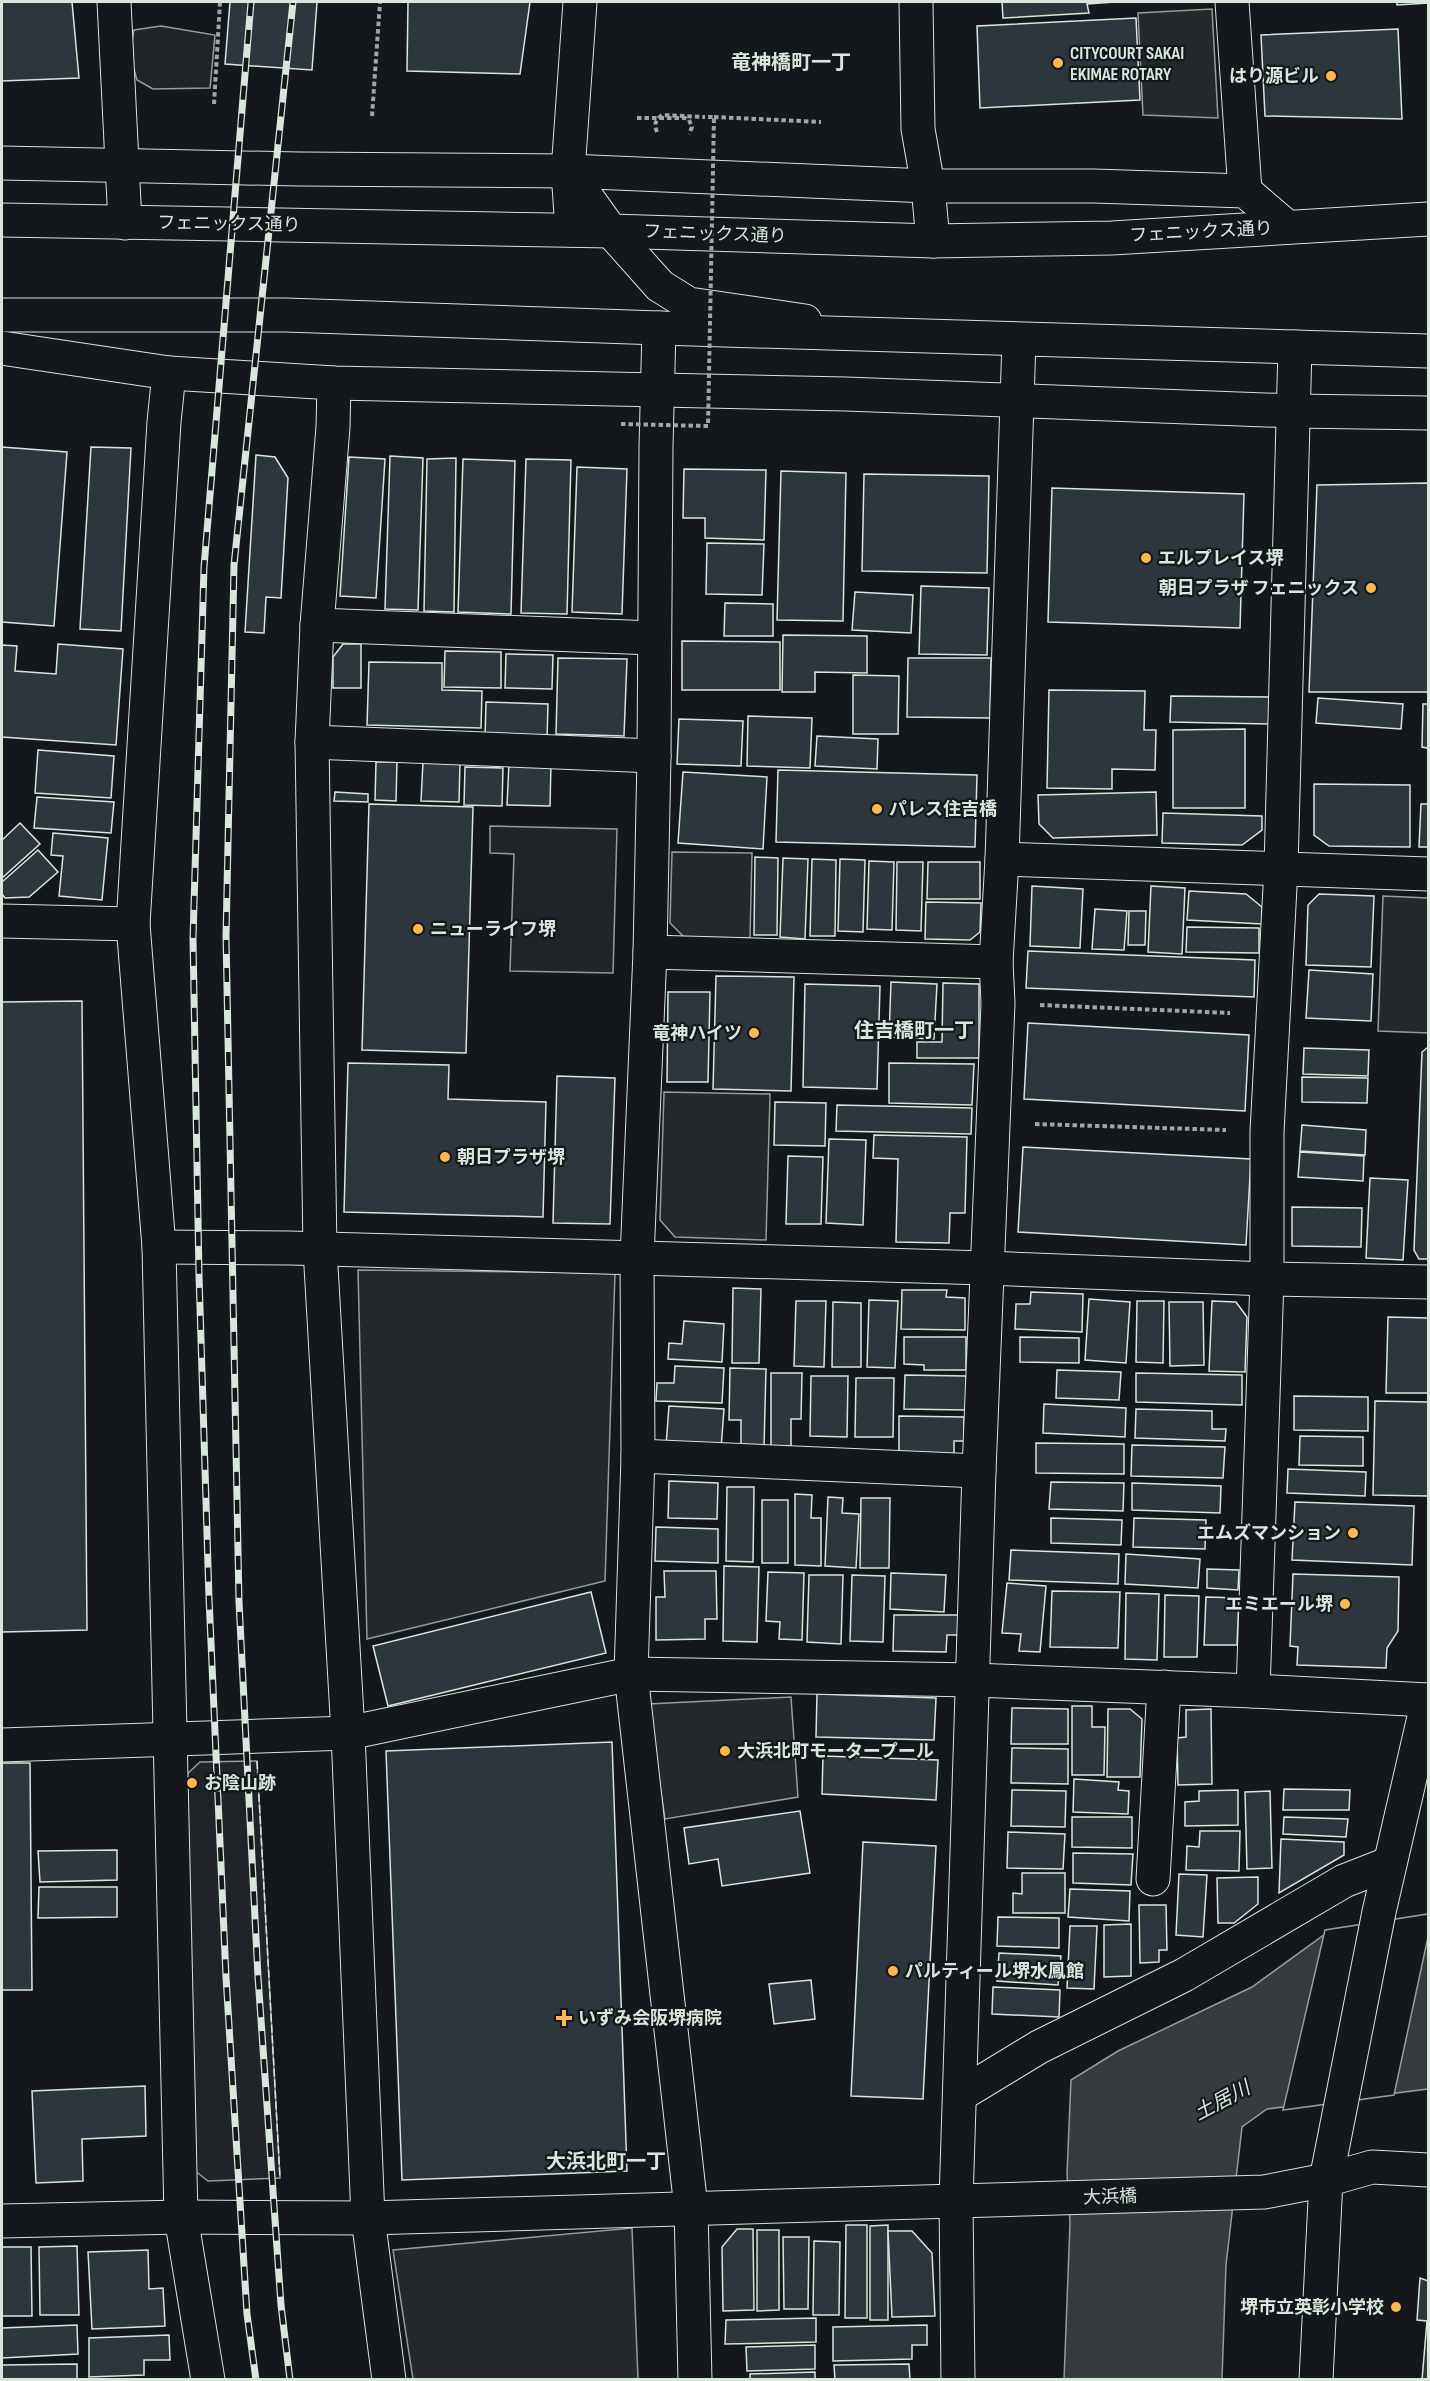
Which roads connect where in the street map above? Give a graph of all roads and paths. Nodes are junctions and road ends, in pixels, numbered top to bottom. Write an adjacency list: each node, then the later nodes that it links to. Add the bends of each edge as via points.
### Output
1 (114, 2): 15 (main road)
2 (220, 2): 7 (path)
3 (380, 2): 8 (path)
4 (580, 2): 16 (main road)
5 (916, 2): 17 (main road, via 918,129)
6 (1232, 2): 18 (main road)
7 (214, 104)
8 (372, 116)
9 (714, 117): 11 (path); 12 (path, bridge, via 662,115 654,126); 39 (path, bridge, via 708,426)
10 (636, 118): 13 (path, via 685,118 692,127 690,134)
11 (820, 122)
12 (663, 136)
13 (684, 136)
14 (2, 163): 15 (main road)
15 (122, 165): 16 (main road); 21 (main road)
16 (568, 171): 17 (main road); 23 (main road); 24 (main road)
17 (928, 186): 18 (main road); 25 (main road)
18 (1245, 190): 22 (main road)
19 (1428, 219): 22 (main road, フェニックス通り)
20 (2, 220): 21 (main road, フェニックス通り)
21 (125, 222): 23 (main road, フェニックス通り)
22 (1287, 227): 25 (main road, フェニックス通り, via 1112,238)
23 (572, 230): 24 (main road, フェニックス通り)
24 (610, 231): 25 (main road, フェニックス通り); 28 (main road, via 660,286 689,304)
25 (933, 241)
26 (2, 315): 27 (main road, via 286,315)
27 (659, 328): 28 (main road); 35 (main road)
28 (904, 335): 29 (main road)
29 (1019, 339): 30 (main road); 36 (main road)
30 (1295, 347): 32 (main road); 37 (main road)
31 (2, 348): 33 (main road)
32 (1428, 351)
33 (170, 373): 34 (main road); 48 (main road)
34 (334, 383): 35 (main road); 40 (main road)
35 (657, 390): 36 (main road); 41 (main road)
36 (1017, 400): 37 (main road); 44 (main road)
37 (1294, 411): 38 (main road); 45 (main road)
38 (1428, 413)
39 (621, 424)
40 (317, 625): 41 (main road); 42 (main road)
41 (654, 638): 43 (main road)
42 (312, 742): 43 (main road); 56 (main road)
43 (654, 756): 49 (main road)
44 (1002, 859): 45 (main road); 50 (main road)
45 (1281, 868): 46 (main road); 52 (main road)
46 (1428, 874)
47 (2, 921): 48 (main road)
48 (133, 924): 55 (main road)
49 (650, 952): 50 (main road); 57 (main road)
50 (996, 962): 51 (main road)
51 (998, 1004): 52 (path); 53 (main road)
52 (1273, 1015): 54 (main road)
53 (992, 1123): 54 (path); 58 (main road)
54 (1267, 1132): 59 (main road)
55 (159, 1247): 56 (main road); 69 (main road)
56 (320, 1249): 57 (main road); 68 (main road)
57 (637, 1258): 58 (main road); 61 (main road)
58 (986, 1268): 59 (main road); 62 (main road)
59 (1267, 1279): 60 (main road); 66 (main road)
60 (1428, 1282)
61 (638, 1456): 62 (main road); 63 (main road)
62 (979, 1471): 64 (main road)
63 (631, 1674): 64 (main road); 68 (main road); 77 (main road)
64 (974, 1680): 65 (main road); 73 (main road)
65 (1164, 1687): 66 (main road); 72 (main road)
66 (1253, 1691): 67 (main road)
67 (1428, 1700): 71 (main road)
68 (348, 1733): 69 (main road); 79 (main road)
69 (170, 1740): 70 (main road); 78 (main road)
70 (2, 1744)
71 (1390, 1863): 73 (main road, via 1344,1881 1184,1975 1039,2047); 75 (main road)
72 (1153, 1879)
73 (960, 2095): 76 (main road)
74 (1428, 2170): 75 (main road, 大浜橋, via 1372,2167)
75 (1326, 2180): 76 (main road, 大浜橋, via 1264,2193); 85 (main road)
76 (956, 2201): 77 (main road, 大浜橋); 84 (main road)
77 (691, 2208): 79 (main road, 大浜橋); 83 (main road)
78 (181, 2217): 79 (main road, 大浜橋); 80 (main road, 大浜橋); 81 (main road)
79 (368, 2218): 82 (main road)
80 (2, 2221)
81 (208, 2379)
82 (389, 2379)
83 (695, 2379)
84 (958, 2379)
85 (1316, 2379)

